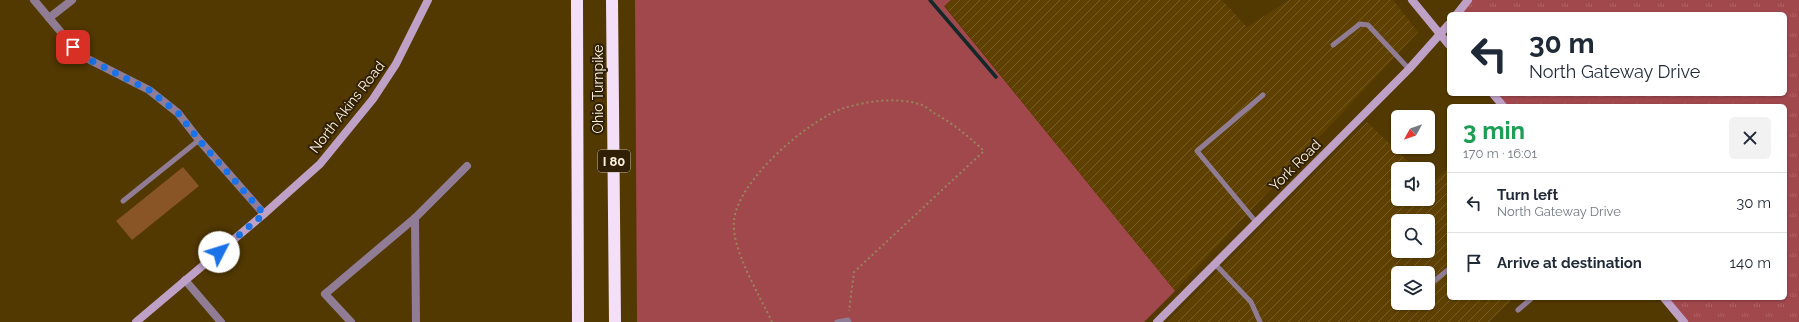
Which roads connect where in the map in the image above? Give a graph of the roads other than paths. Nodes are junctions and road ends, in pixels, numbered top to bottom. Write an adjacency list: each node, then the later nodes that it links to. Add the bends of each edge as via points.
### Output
1 (34, 0): 9 (street)
2 (72, 0): 9 (street)
3 (428, 0): 21 (street, North Akins Road, via 396,64 368,105 320,164)
4 (577, 0): 36 (highway, Ohio Turnpike / I 80)
5 (612, 0): 37 (highway, Ohio Turnpike / I 80)
6 (1412, 0): 11 (street)
7 (1468, 0): 8 (street)
8 (1459, 12)
9 (50, 18): 18 (street, via 80,55 149,90 178,113)
10 (1447, 27): 11 (street, York Road)
11 (1440, 36): 12 (street); 14 (street, York Road)
12 (1447, 44)
13 (1332, 45): 14 (lane, via 1360,24 1368,25)
14 (1409, 68): 23 (street, York Road)
15 (1263, 95): 23 (lane, via 1197,151)
16 (1495, 96): 17 (street)
17 (1501, 104)
18 (199, 140): 20 (lane); 21 (street)
19 (467, 166): 22 (street)
20 (123, 201)
21 (264, 214): 26 (street, North Akins Road)
22 (415, 218): 34 (street, via 325,294); 35 (street)
23 (1256, 222): 24 (street, York Road)
24 (1215, 264): 39 (street, York Road); 40 (lane, via 1251,302)
25 (1447, 271): 27 (lane)
26 (185, 280): 32 (street, North Akins Road); 33 (street)
27 (1435, 280)
28 (1530, 300): 30 (lane)
29 (1666, 300): 41 (street)
30 (1518, 310)
31 (848, 321): 38 (lane)
32 (136, 322)
33 (221, 322)
34 (350, 322)
35 (416, 322)
36 (578, 322)
37 (615, 322)
38 (837, 322)
39 (1157, 322)
40 (1260, 322)
41 (1684, 322)

